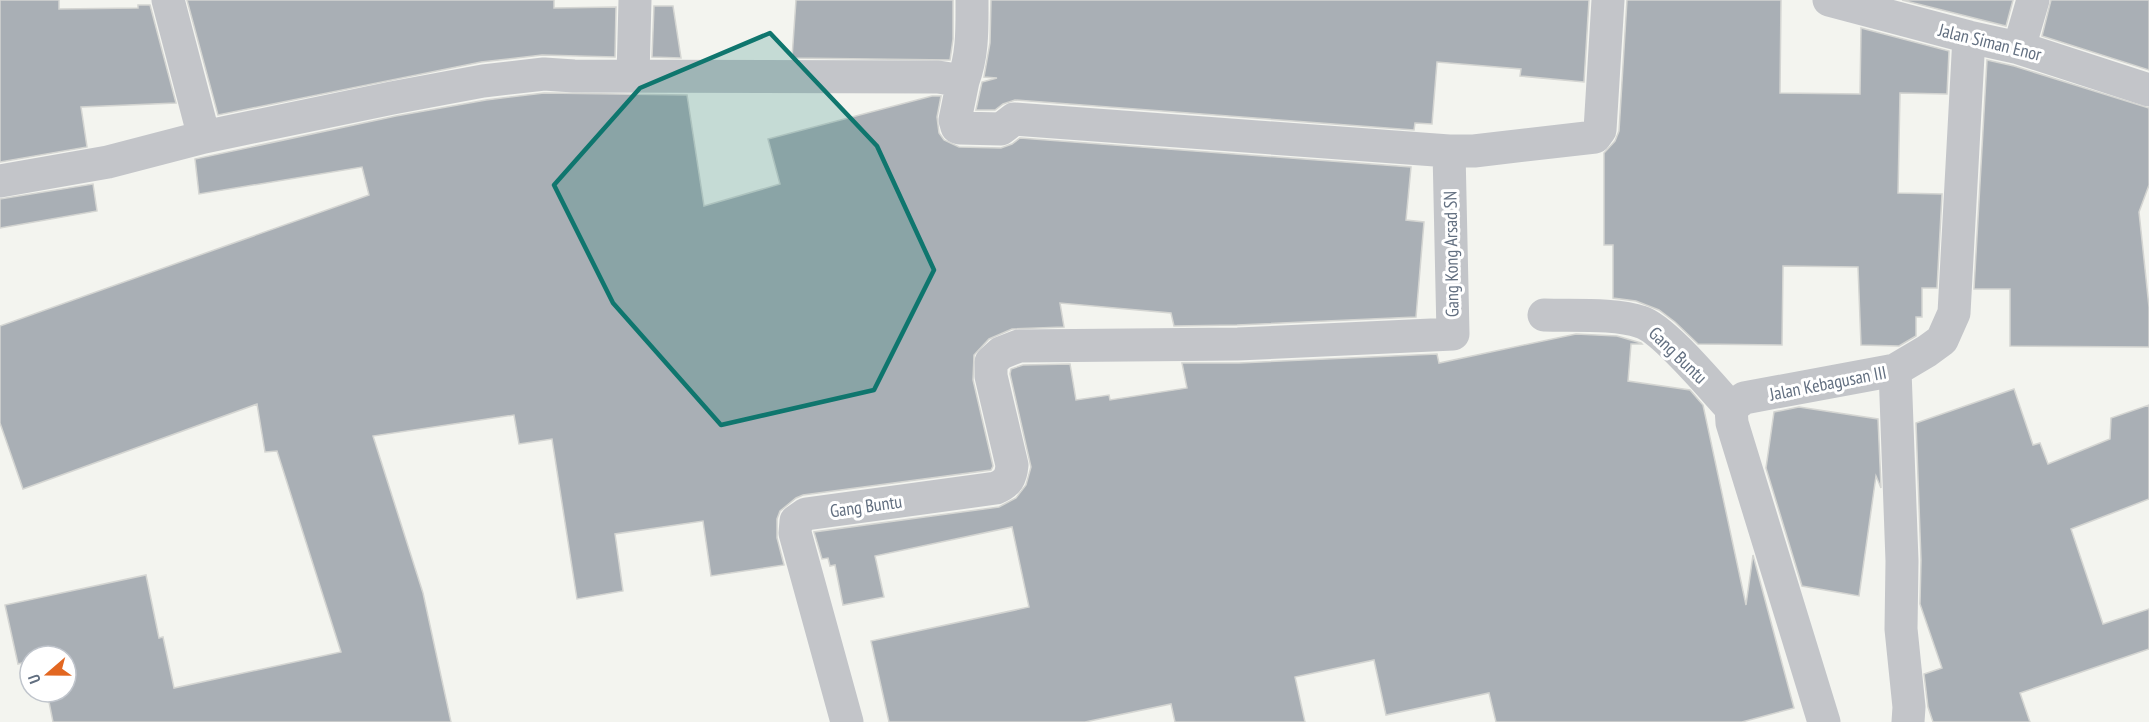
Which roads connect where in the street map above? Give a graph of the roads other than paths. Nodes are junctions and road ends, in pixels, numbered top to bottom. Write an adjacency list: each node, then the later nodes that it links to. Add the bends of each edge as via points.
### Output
1 (168, 0): 12 (street)
2 (635, 0): 9 (street)
3 (972, 0): 10 (street, via 972,44)
4 (1608, 0): 13 (street, via 1600,130 1595,137)
5 (1828, 0): 7 (street, Jalan Siman Enor)
6 (2033, 0): 8 (street)
7 (1969, 38): 8 (street, Jalan Siman Enor); 17 (street, Jalan Kebagusan III, via 1954,314 1942,340)
8 (2019, 48): 11 (street, Jalan Siman Enor)
9 (633, 76): 10 (street, via 938,77); 12 (street, via 544,74 483,81)
10 (963, 81): 13 (street, via 955,120 960,128 1001,129 1014,119)
11 (2149, 90)
12 (204, 137): 14 (street, via 108,162)
13 (1449, 150): 16 (street, Gang Kong Arsad SN, via 1453,334 1238,344 1019,346)
14 (0, 180)
15 (1544, 315): 18 (street, Gang Buntu, via 1642,322 1659,332)
16 (1001, 353): 19 (street, Gang Buntu, via 992,362 991,376 1012,465 1004,485 806,514 796,521 795,532)
17 (1895, 370): 18 (street, Jalan Kebagusan III, via 1744,399); 21 (street, via 1901,629 1910,707)
18 (1731, 408): 20 (street, via 1732,423)
19 (847, 722)
20 (1824, 722)
21 (1908, 722)

